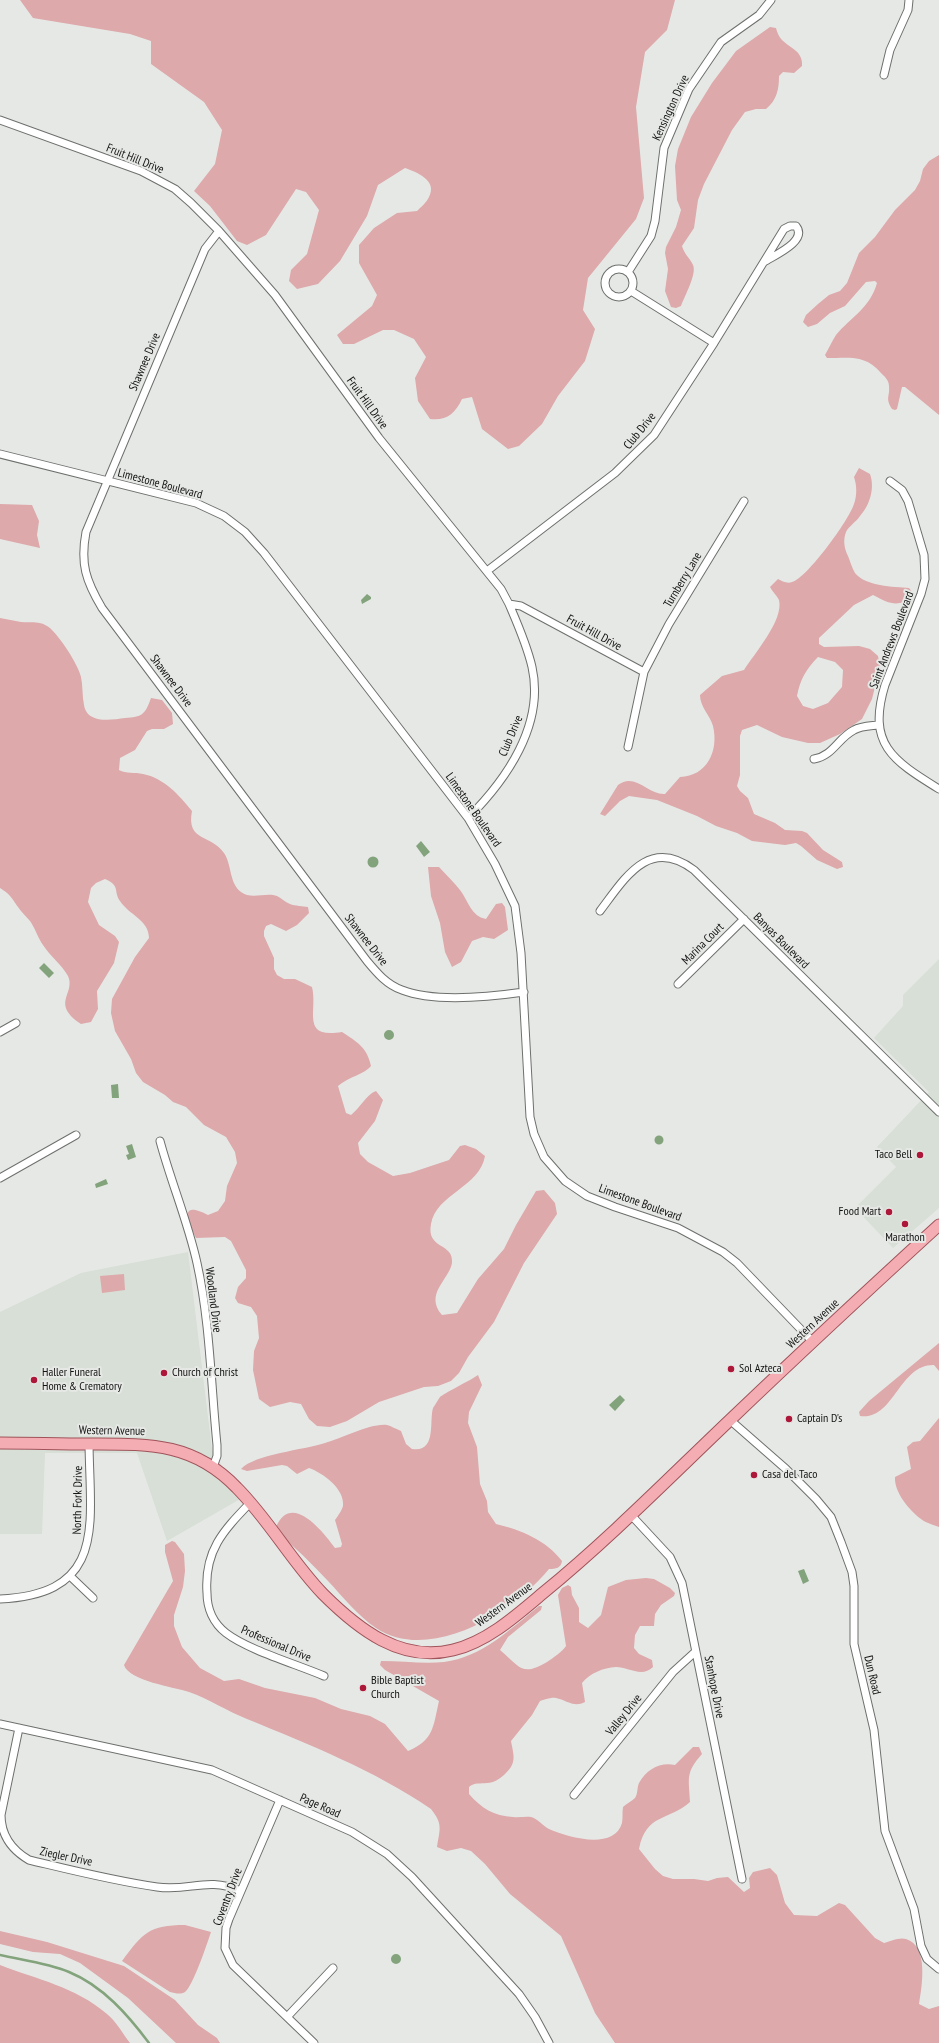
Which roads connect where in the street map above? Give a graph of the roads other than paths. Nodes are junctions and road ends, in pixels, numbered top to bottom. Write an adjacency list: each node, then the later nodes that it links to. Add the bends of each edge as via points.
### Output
1 (771, 0): 7 (street, Kensington Drive, via 759,15 721,42 689,89 664,148 651,236)
2 (909, 0): 3 (street, via 908,10 890,50)
3 (884, 75)
4 (0, 120): 5 (street, Fruit Hill Drive, via 159,179 191,203)
5 (219, 231): 11 (street, Shawnee Drive, via 205,249); 14 (street, Fruit Hill Drive, via 275,295 378,438)
6 (764, 262): 6 (street, Club Drive, via 784,229 796,226 800,236 796,241); 9 (street, Club Drive)
7 (628, 272): 8 (street, via 633,281); 8 (street, via 614,270 606,276 604,285 613,296 623,297)
8 (631, 291): 9 (street)
9 (714, 343): 14 (street, Club Drive, via 654,435 626,464)
10 (0, 454): 11 (street, Limestone Boulevard)
11 (107, 481): 21 (street, Limestone Boulevard, via 196,503 224,516 245,532 264,553); 25 (street, Shawnee Drive, via 86,532 83,550 84,570 91,589 102,608 367,961 384,980 415,995 443,998)
12 (890, 481): 17 (street, Saint Andrews Boulevard, via 902,490 908,501 924,555 925,579 885,685)
13 (744, 501): 16 (street, Turnberry Lane, via 669,624)
14 (487, 571): 15 (street, Fruit Hill Drive)
15 (509, 604): 16 (street, Fruit Hill Drive, via 521,606); 21 (street, Club Drive, via 525,640 533,669 531,722 515,758 501,781)
16 (644, 672): 18 (street)
17 (878, 726): 19 (street, via 854,730 830,752); 20 (street, Saint Andrews Boulevard, via 881,737 896,759)
18 (628, 747)
19 (814, 759)
20 (939, 789)
21 (468, 818): 25 (street, Limestone Boulevard, via 495,864 515,906)
22 (600, 911): 23 (street, Banyas Boulevard, via 631,871 649,859 666,857 683,862 694,870)
23 (744, 919): 24 (street, Marina Court); 28 (street, Banyas Boulevard)
24 (678, 984)
25 (524, 992): 33 (street, Limestone Boulevard, via 530,1117 539,1148 549,1164 565,1181 588,1196 678,1228 723,1252 737,1263)
26 (16, 1023): 27 (street)
27 (0, 1032)
28 (939, 1112)
29 (76, 1135): 31 (street)
30 (160, 1140): 37 (street, Woodland Drive, via 197,1262 204,1303 217,1445)
31 (0, 1178)
32 (939, 1225): 33 (main road, Western Avenue)
33 (813, 1342): 34 (main road, Western Avenue)
34 (730, 1420): 39 (main road, Western Avenue); 52 (street, Dun Road, via 816,1499 830,1517 841,1542 852,1572 854,1644 874,1730 885,1831 914,1909 927,1959)
35 (0, 1443): 36 (main road, Western Avenue)
36 (89, 1444): 37 (main road, Western Avenue, via 136,1443 163,1447 180,1451); 40 (street, North Fork Drive, via 90,1533 83,1555)
37 (213, 1467): 38 (main road, Western Avenue, via 239,1489)
38 (250, 1503): 39 (main road, Western Avenue, via 320,1591 354,1624 380,1640 418,1653 453,1650 486,1636 582,1560); 44 (street, Professional Drive, via 223,1534 209,1559 206,1572 207,1598 213,1617 225,1632 245,1644)
39 (631, 1515): 43 (street, Stanhope Drive, via 670,1557 676,1569 682,1584)
40 (70, 1576): 41 (street); 42 (street, North Fork Drive, via 55,1588 45,1592 22,1598)
41 (93, 1598)
42 (0, 1599)
43 (695, 1652): 47 (street, Valley Drive, via 672,1672); 49 (street, Stanhope Drive)
44 (324, 1676)
45 (0, 1724): 46 (street, Page Road)
46 (20, 1728): 48 (street, Page Road, via 212,1770); 50 (street, Ziegler Drive, via 1,1823 8,1841 20,1855 29,1860 159,1888 216,1883)
47 (574, 1795)
48 (280, 1800): 50 (street, Coventry Drive); 55 (street, Page Road, via 352,1832 387,1854 402,1867 519,1994)
49 (742, 1879)
50 (241, 1891): 53 (street, Coventry Drive, via 226,1928 225,1943 228,1957)
51 (333, 1968): 53 (street)
52 (939, 1969)
53 (287, 2017): 54 (street, Coventry Drive)
54 (314, 2043)
55 (549, 2043)

